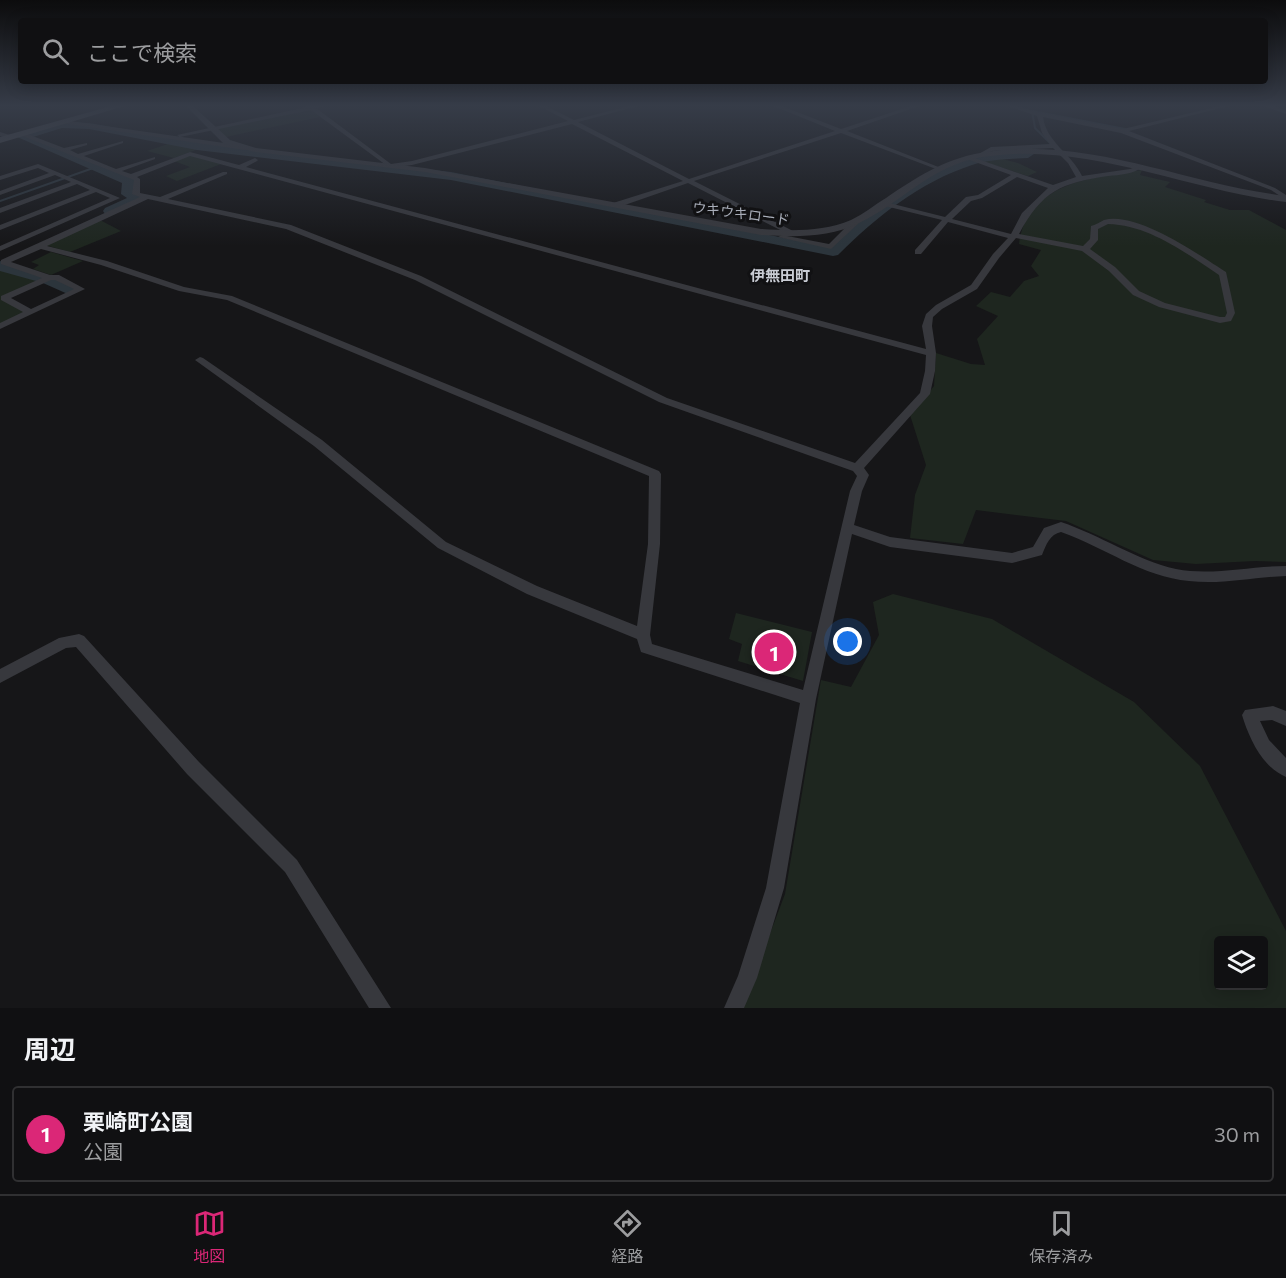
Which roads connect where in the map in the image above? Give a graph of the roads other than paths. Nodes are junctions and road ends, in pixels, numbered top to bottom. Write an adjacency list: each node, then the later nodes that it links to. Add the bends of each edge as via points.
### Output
1 (69, 152): 14 (street)
2 (90, 152): 14 (street)
3 (272, 152): 19 (street, ウキウキロード)
4 (371, 152): 19 (street)
5 (455, 152): 19 (street)
6 (634, 152): 30 (street)
7 (774, 152): 30 (street)
8 (897, 152): 22 (street)
9 (985, 152): 15 (street)
10 (1019, 152): 15 (street, ウキウキロード)
11 (1021, 152): 13 (street, ウキウキロード)
12 (1177, 152): 36 (street, via 1273,189)
13 (1064, 153): 21 (street, ウキウキロード); 29 (street)
14 (78, 156): 23 (street)
15 (980, 156): 17 (street, ウキウキロード)
16 (153, 158): 23 (street)
17 (969, 158): 22 (street, ウキウキロード); 26 (street)
18 (255, 160): 20 (street)
19 (390, 166): 39 (street, ウキウキロード)
20 (240, 167): 27 (street, via 190,154); 55 (street)
21 (1140, 167): 29 (street); 36 (street, ウキウキロード, via 1231,192)
22 (938, 168): 38 (street, ウキウキロード)
23 (116, 171): 27 (street)
24 (55, 173): 28 (street, via 38,166); 31 (street); 34 (street)
25 (225, 173): 37 (street)
26 (1017, 174): 32 (street); 41 (street, via 980,197 969,199)
27 (131, 177): 35 (street, via 137,179 136,194)
28 (0, 178)
29 (1080, 178): 32 (street)
30 (690, 180): 39 (street); 45 (street)
31 (77, 182): 33 (street); 40 (street)
32 (1053, 187): 46 (street, via 1025,214)
33 (95, 190): 43 (street); 47 (street, via 116,198)
34 (0, 193)
35 (146, 197): 37 (street); 48 (street)
36 (1286, 199)
37 (159, 200): 57 (street, via 311,236 418,278 663,400)
38 (884, 203): 41 (street); 42 (street, ウキウキロード)
39 (616, 205): 44 (street, ウキウキロード)
40 (0, 211)
41 (947, 219): 46 (street); 51 (street)
42 (856, 221): 44 (street, via 831,247); 45 (street, ウキウキロード, via 826,231)
43 (1, 227): 47 (street)
44 (761, 232): 45 (street, ウキウキロード)
45 (792, 234)
46 (1014, 236): 50 (street); 55 (street, via 974,287 929,316)
47 (27, 237): 49 (street)
48 (40, 246): 52 (street, via 4,262); 60 (street, via 182,289 229,298 655,474 654,544)
49 (0, 249)
50 (1085, 249): 50 (street, via 1094,240 1094,228 1102,222 1137,225 1223,274 1231,313 1228,319 1220,320 1162,305 1136,293)
51 (918, 252)
52 (49, 278): 53 (street, via 4,298); 53 (street, via 56,277 81,289)
53 (30, 312): 54 (street)
54 (0, 326)
55 (931, 353): 57 (street, via 925,394)
56 (200, 360): 60 (street, via 318,443 441,544 532,590)
57 (857, 468): 58 (street, via 863,475)
58 (848, 528): 59 (street, via 890,542 1012,558 1037,551 1047,533 1061,527 1147,566 1178,574); 62 (street)
59 (1286, 571)
60 (643, 635): 62 (street, via 646,648)
61 (0, 676): 65 (street, via 64,642 79,640 194,768 291,866)
62 (808, 699): 66 (street, via 775,888)
63 (1286, 719): 64 (street, via 1273,713 1250,715 1256,737)
64 (1286, 769)
65 (381, 1008)
66 (734, 1008)

